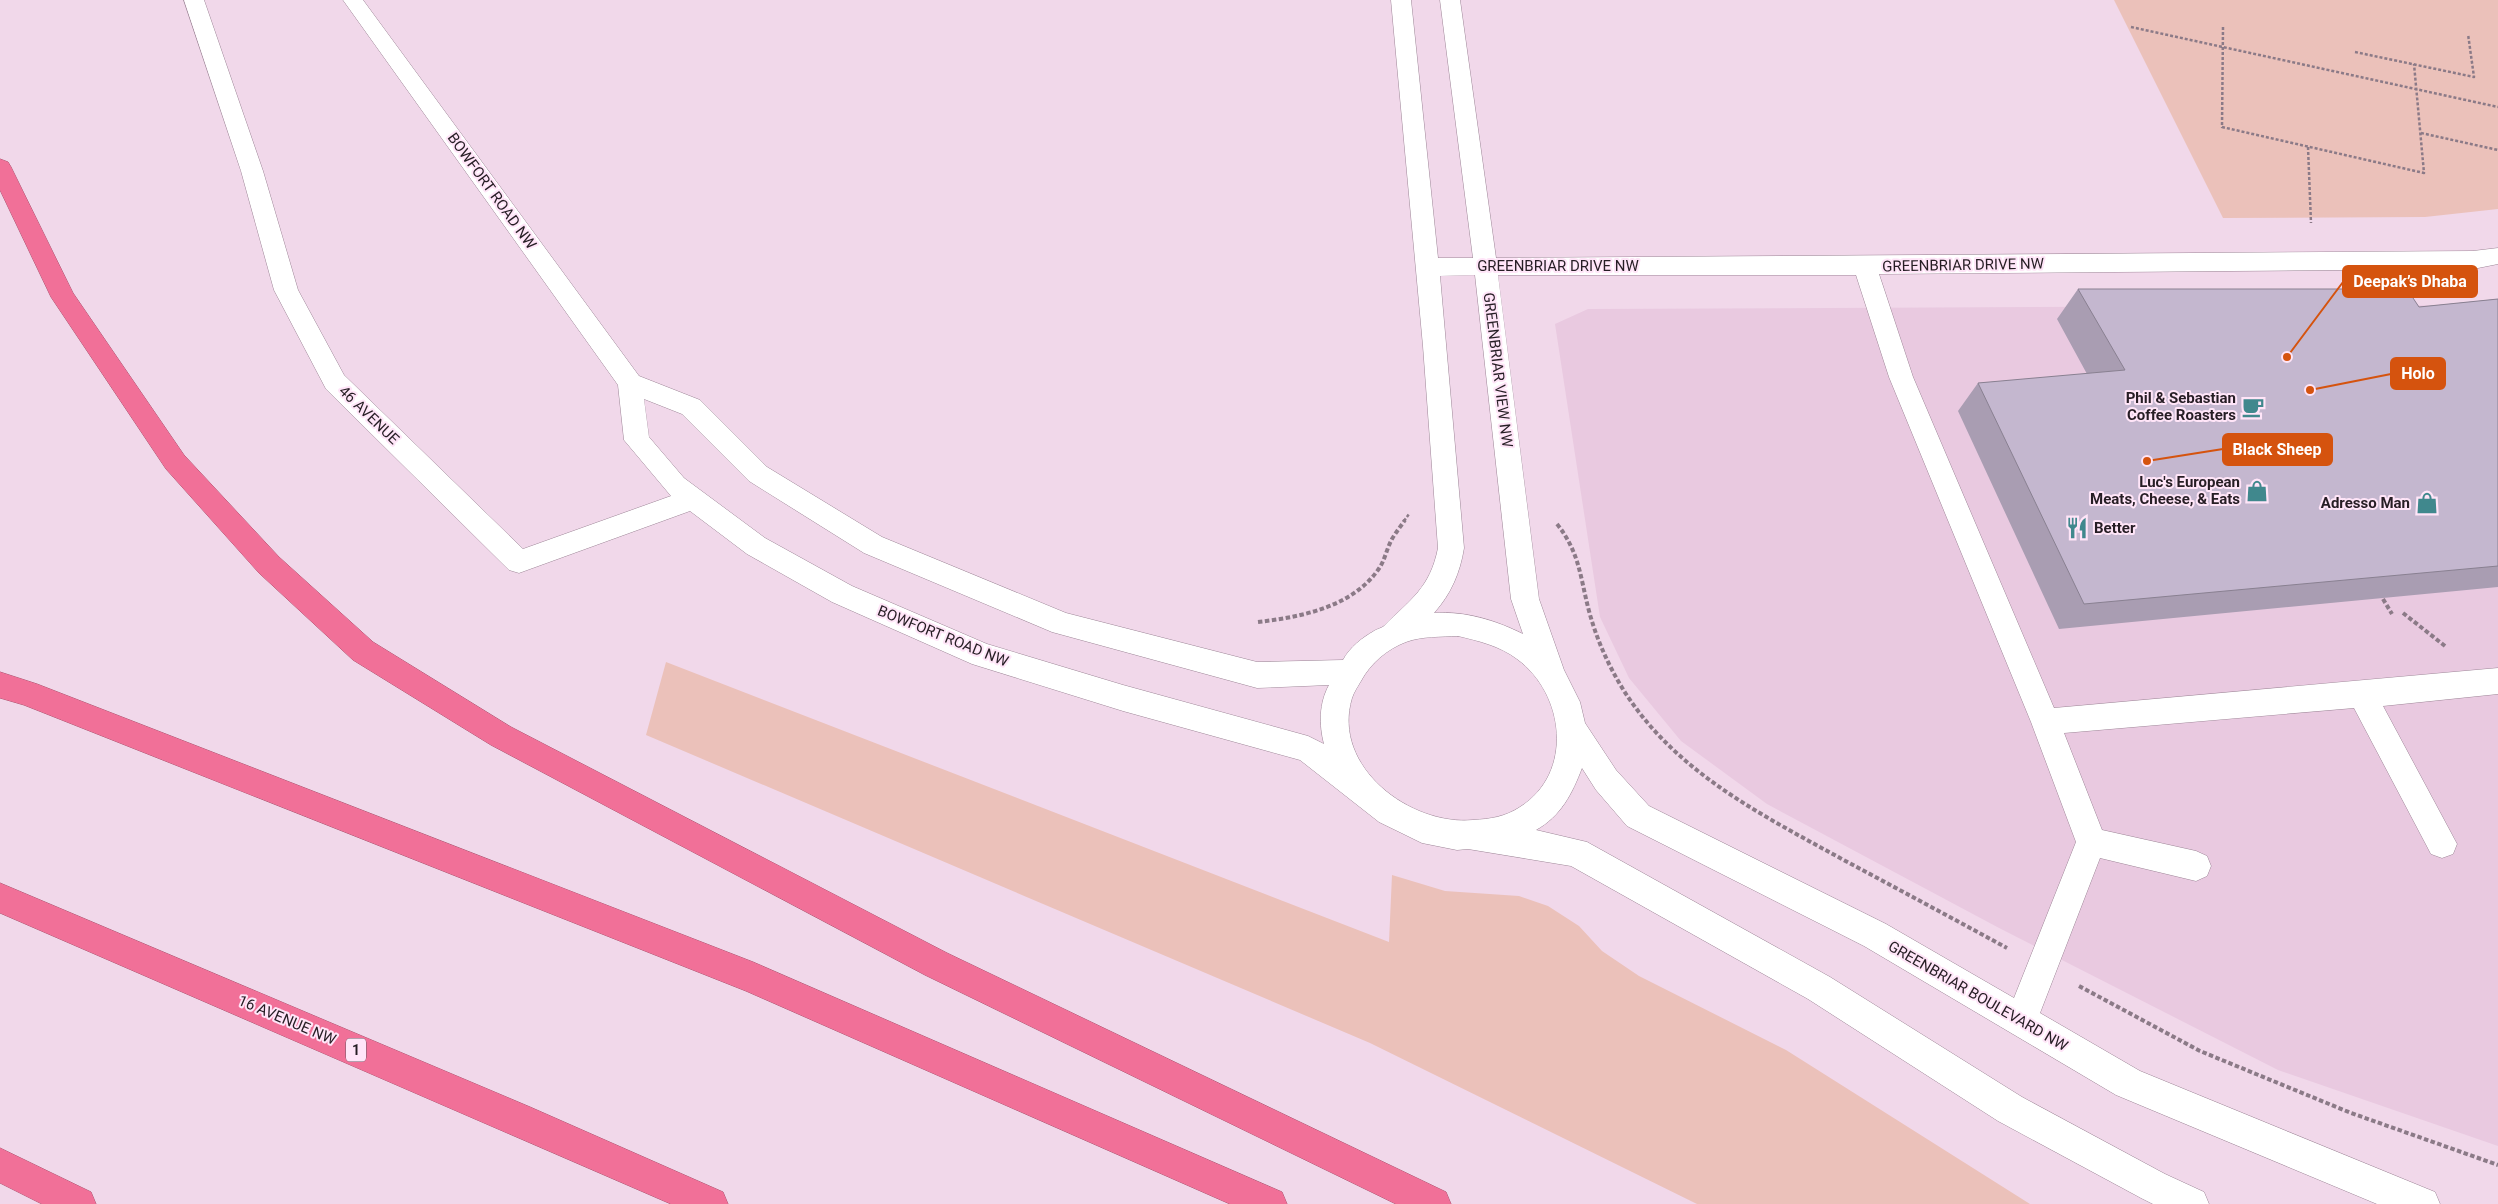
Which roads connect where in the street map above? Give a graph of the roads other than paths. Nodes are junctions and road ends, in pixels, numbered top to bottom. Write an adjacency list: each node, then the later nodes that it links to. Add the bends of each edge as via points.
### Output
1 (194, 0): 11 (street, 46 AVENUE, via 252,171 286,290 335,382 519,562)
2 (353, 0): 10 (street, BOWFORT ROAD NW)
3 (1401, 0): 9 (street)
4 (1450, 0): 7 (street, GREENBRIAR VIEW NW)
5 (0, 168): 31 (highway, via 63,297 174,462 269,565 363,651 501,736 936,964)
6 (2498, 256): 8 (street, GREENBRIAR DRIVE NW, via 2473,260)
7 (1484, 266): 8 (street, GREENBRIAR DRIVE NW); 9 (street, GREENBRIAR DRIVE NW); 14 (street, GREENBRIAR VIEW NW, via 1525,599)
8 (1865, 266): 18 (street, via 1901,377)
9 (1428, 267): 12 (street, via 1450,555 1444,578 1429,603)
10 (630, 383): 11 (street, BOWFORT ROAD NW, via 637,440 675,485); 13 (street, via 691,407 758,474 873,545 1062,624 1257,675)
11 (694, 499): 20 (street, BOWFORT ROAD NW, via 756,546 859,602 982,655 1308,749)
12 (1386, 638): 13 (street, via 1365,653); 14 (street, via 1420,626 1458,624 1494,633 1527,651)
13 (1349, 672): 20 (street, via 1338,695 1335,720 1338,746 1348,771)
14 (1552, 677): 19 (street, via 1562,694)
15 (2498, 681): 17 (street)
16 (0, 685): 30 (highway, via 753,978)
17 (2362, 695): 18 (street); 23 (street)
18 (2045, 722): 22 (street)
19 (1572, 730): 21 (street, via 1568,772 1545,807 1514,828); 26 (street, GREENBRIAR BOULEVARD NW, via 1606,780 1638,816 1875,935)
20 (1365, 794): 21 (street, via 1396,819 1435,834)
21 (1476, 838): 32 (street, via 1576,852 1819,988 2010,1109)
22 (2091, 842): 24 (street); 26 (street)
23 (2442, 844)
24 (2196, 866)
25 (0, 898): 29 (highway, 16 AVENUE NW / 1, via 518,1118)
26 (2020, 1021): 33 (street, GREENBRIAR BOULEVARD NW, via 2128,1083)
27 (0, 1165): 28 (highway)
28 (79, 1204)
29 (711, 1204)
30 (1270, 1204)
31 (1434, 1204)
32 (2192, 1204)
33 (2423, 1204)

